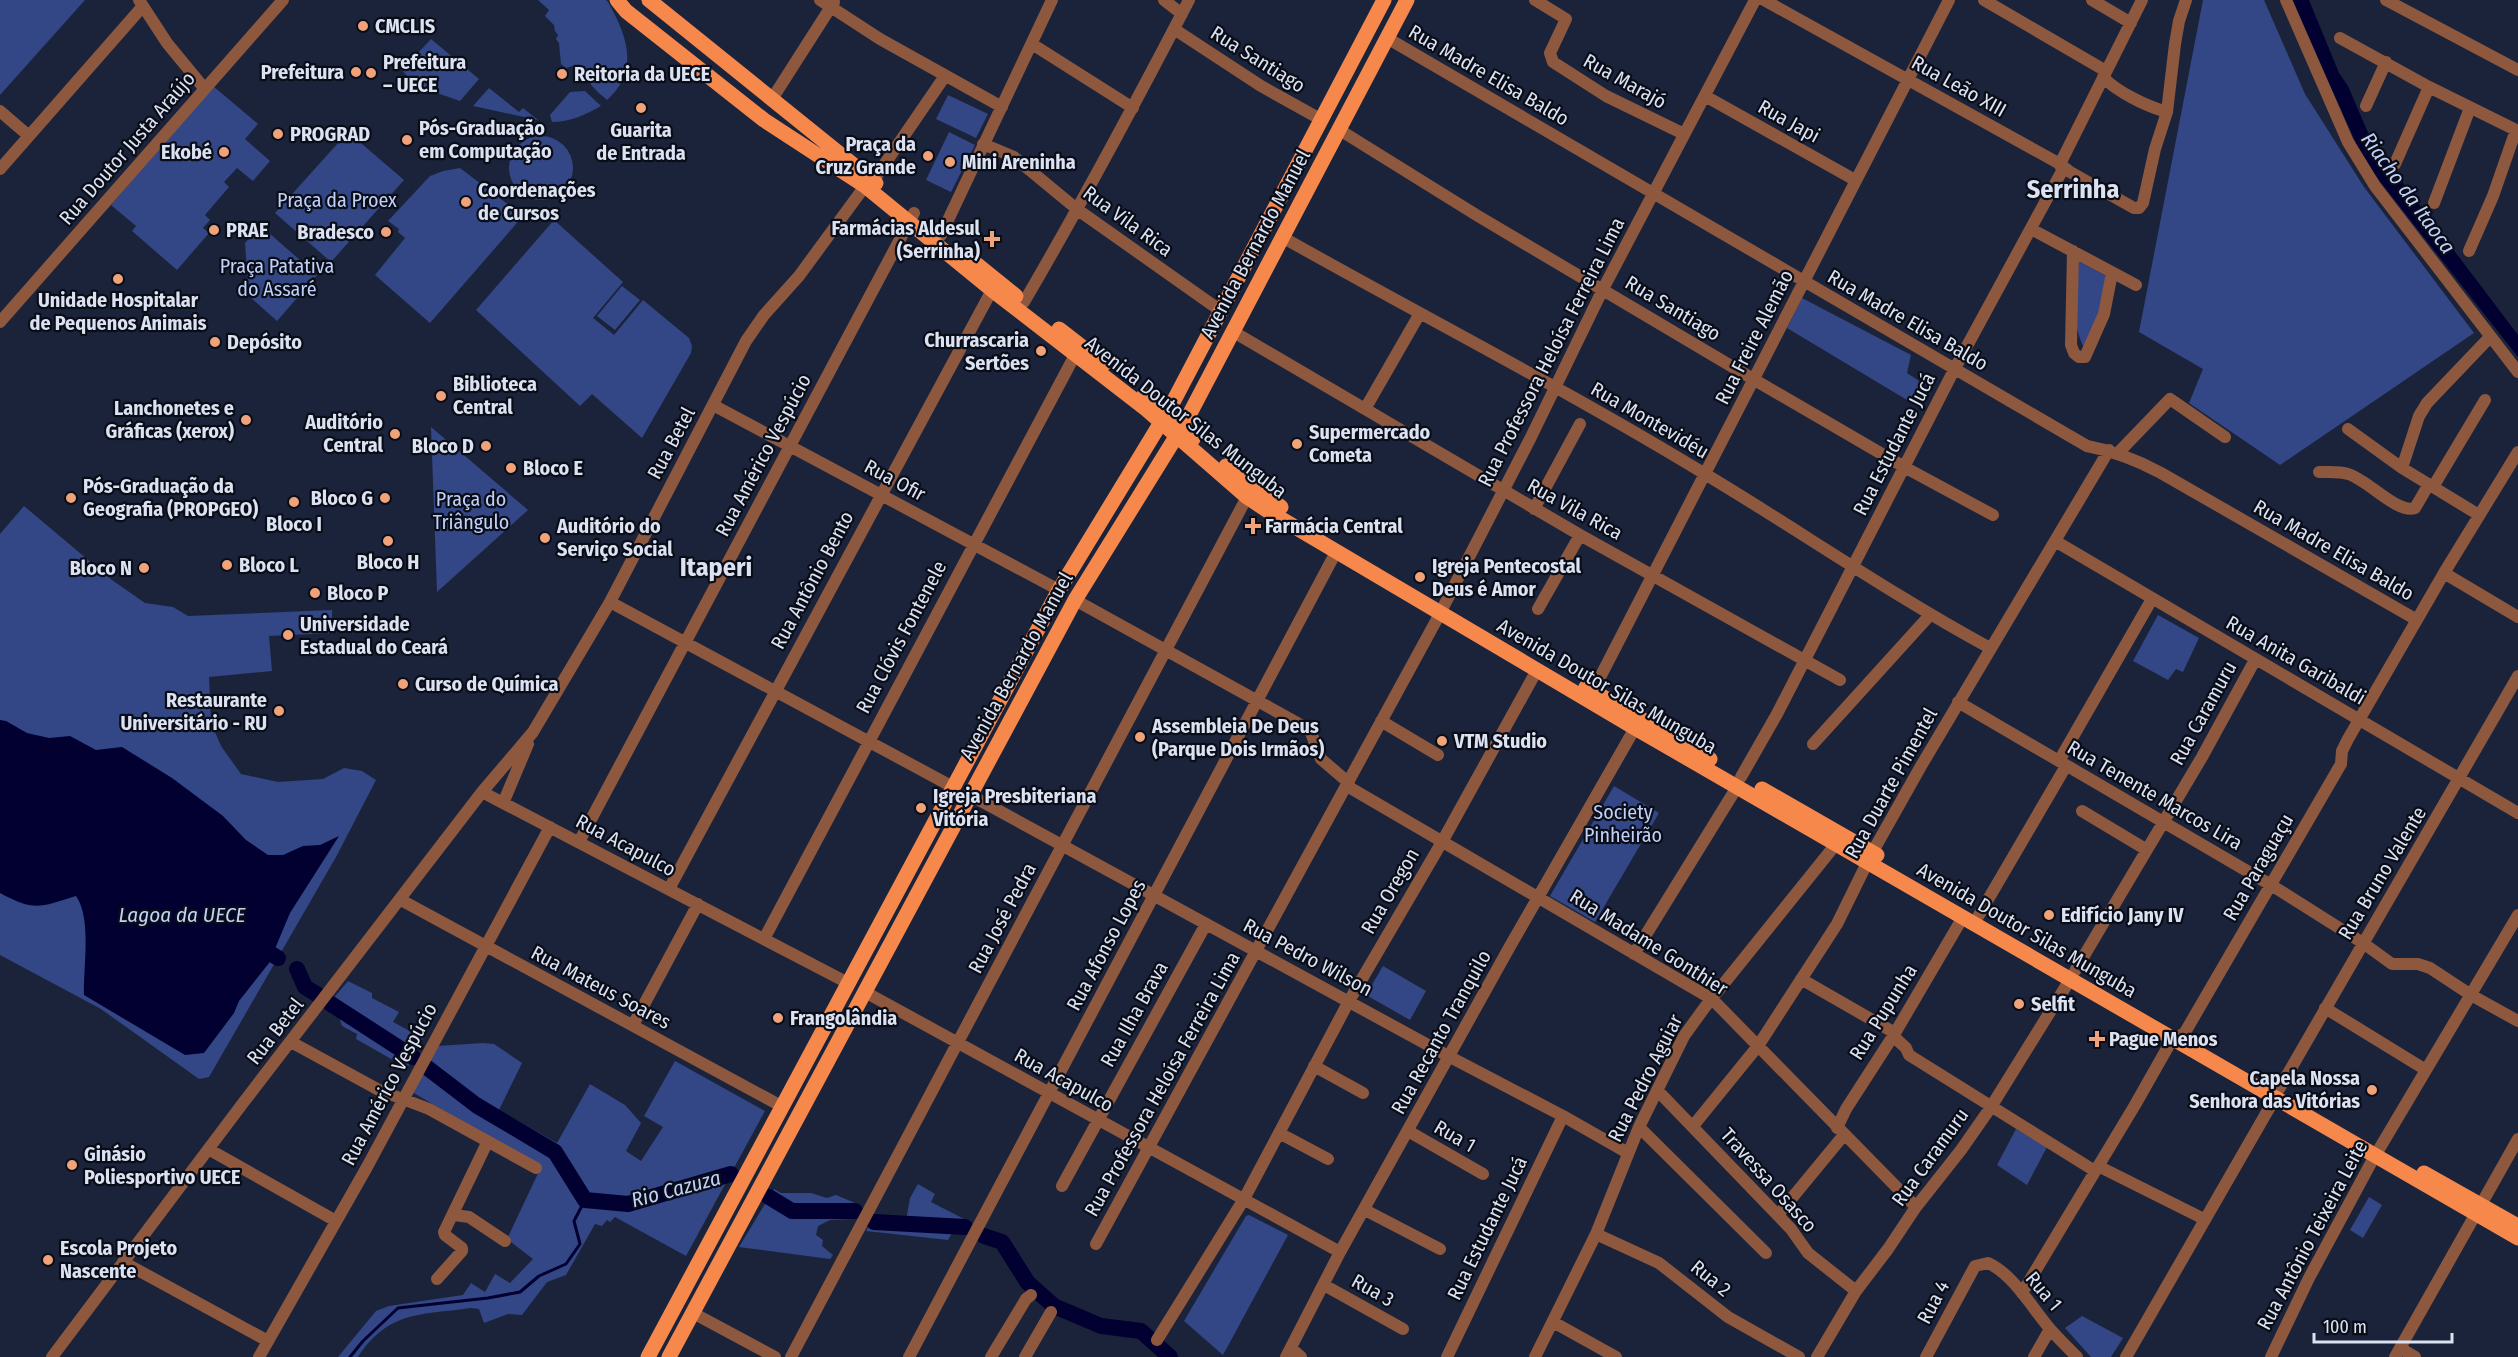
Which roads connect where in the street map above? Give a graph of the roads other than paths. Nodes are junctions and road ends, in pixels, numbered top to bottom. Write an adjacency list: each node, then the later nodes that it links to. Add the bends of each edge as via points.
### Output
1 (283, 0): 35 (street, Rua Doutor Justa Araújo)
2 (617, 0): 21 (main road, Avenida Doutor Silas Munguba)
3 (649, 0): 25 (main road, Avenida Doutor Silas Munguba)
4 (1052, 0): 28 (street)
5 (1164, 0): 22 (street)
6 (1189, 0): 22 (street)
7 (1384, 0): 45 (main road, Avenida Bernardo Manuel)
8 (1407, 0): 26 (main road, Avenida Bernardo Manuel)
9 (1535, 0): 48 (street, Rua Marajó, via 1566,19 1550,58 1553,62 1606,96)
10 (1755, 0): 36 (street, Rua Professora Heloísa Ferreira Lima)
11 (1764, 0): 33 (street, Rua Leão XIII)
12 (1949, 0): 33 (street, Rua Freire Alemão)
13 (1984, 0): 31 (street)
14 (2092, 0): 23 (street)
15 (2142, 0): 23 (street, Rua Estudante Jucá)
16 (2186, 0): 43 (street, via 2175,44)
17 (2286, 0): 75 (street, via 2358,161)
18 (2386, 0): 30 (street)
19 (829, 2): 32 (street, via 880,39); 37 (street)
20 (141, 3): 35 (street, via 166,43); 49 (street)
21 (630, 14): 25 (main road, via 644,8 669,27); 44 (main road, Avenida Doutor Silas Munguba)
22 (1182, 14): 24 (street)
23 (2131, 23): 31 (street, Rua Estudante Jucá)
24 (1174, 29): 40 (street); 45 (street, Rua Santiago)
25 (687, 32): 37 (main road, Avenida Doutor Silas Munguba)
26 (1387, 38): 46 (main road, Avenida Bernardo Manuel); 56 (street, Rua Madre Elisa Baldo)
27 (2340, 38): 29 (street)
28 (1032, 44): 39 (street); 40 (street)
29 (2386, 62): 34 (street); 38 (street)
30 (2518, 70)
31 (2104, 74): 43 (street, via 2113,85); 51 (street, Rua Estudante Jucá)
32 (945, 76): 39 (street); 55 (street, Rua Betel)
33 (1908, 80): 51 (street, Rua Leão XIII); 54 (street, Rua Freire Alemão)
34 (2429, 87): 41 (street); 52 (street)
35 (204, 88): 73 (street, Rua Doutor Justa Araújo)
36 (1705, 96): 48 (street, Rua Professora Heloísa Ferreira Lima); 54 (street, Rua Japi)
37 (772, 99): 44 (main road); 55 (main road, Avenida Doutor Silas Munguba)
38 (2366, 106)
39 (1002, 107): 50 (street)
40 (1133, 108): 58 (street)
41 (2470, 108): 47 (street); 57 (street)
42 (0, 111): 49 (street)
43 (2167, 112): 51 (street, Rua Leão XIII, via 2139,208)
44 (764, 120): 55 (main road, Avenida Doutor Silas Munguba)
45 (1322, 120): 71 (main road, Avenida Bernardo Manuel)
46 (1338, 129): 62 (main road, Avenida Bernardo Manuel); 69 (street, Rua Santiago)
47 (2517, 131): 64 (street)
48 (1684, 134): 56 (street, Rua Professora Heloísa Ferreira Lima)
49 (29, 136): 53 (street)
50 (983, 144): 58 (street, Rua Vila Rica, via 1014,157); 61 (street)
51 (2060, 164): 60 (street, Rua Estudante Jucá, via 2062,171)
52 (2395, 164)
53 (0, 169)
54 (1855, 180): 66 (street, Rua Freire Alemão)
55 (869, 183): 59 (main road, Avenida Doutor Silas Munguba); 82 (street, Rua Betel, via 800,276 757,324)
56 (1654, 193): 66 (street, Rua Madre Elisa Baldo); 69 (street, Rua Professora Heloísa Ferreira Lima)
57 (2434, 203)
58 (1078, 210): 70 (street); 71 (street, Rua Vila Rica)
59 (912, 218): 61 (main road, Avenida Doutor Silas Munguba); 68 (main road, Avenida Doutor Silas Munguba); 89 (street, Rua Américo Vespúcio)
60 (2031, 229): 63 (street); 77 (street, Rua Estudante Jucá)
61 (941, 235): 70 (main road, Avenida Doutor Silas Munguba)
62 (1282, 237): 72 (street, Rua Montevidéu); 74 (main road, Avenida Bernardo Manuel)
63 (2073, 251): 65 (street); 65 (street, via 2072,345 2079,357 2090,351 2104,314)
64 (2469, 251)
65 (2112, 273): 67 (street)
66 (1804, 281): 77 (street, Rua Madre Elisa Baldo); 79 (street, Rua Freire Alemão)
67 (2136, 285)
68 (992, 290): 76 (main road, Avenida Doutor Silas Munguba); 98 (street, Rua Antônio Bento)
69 (1603, 290): 79 (street, Rua Santiago); 80 (street, Rua Professora Heloísa Ferreira Lima)
70 (1024, 302): 84 (main road, Avenida Doutor Silas Munguba)
71 (1221, 310): 84 (main road, Avenida Bernardo Manuel)
72 (1419, 315): 80 (street, Rua Montevidéu); 83 (street)
73 (0, 322)
74 (1232, 331): 83 (street, Rua Vila Rica); 87 (main road, Avenida Bernardo Manuel)
75 (2490, 337): 78 (street); 93 (street, via 2427,403)
76 (1075, 355): 84 (main road, Avenida Doutor Silas Munguba); 105 (street, Rua Clóvis Fontenele)
77 (1954, 370): 90 (street, Rua Madre Elisa Baldo, via 2087,446); 92 (street, Rua Estudante Jucá)
78 (2518, 372)
79 (1753, 379): 92 (street, Rua Santiago); 95 (street, Rua Freire Alemão)
80 (1554, 388): 95 (street, Rua Montevidéu); 97 (street, Rua Professora Heloísa Ferreira Lima)
81 (2485, 400): 96 (street)
82 (713, 405): 89 (street, Rua Ofir); 113 (street, Rua Betel)
83 (1365, 409): 97 (street, Rua Vila Rica)
84 (1163, 417): 87 (main road, Avenida Doutor Silas Munguba); 110 (main road, Avenida Bernardo Manuel)
85 (1580, 424): 100 (street)
86 (2348, 429): 93 (street)
87 (1179, 432): 99 (main road, Avenida Doutor Silas Munguba); 112 (main road, Avenida Bernardo Manuel); 114 (main road, Avenida Doutor Silas Munguba, via 1269,499)
88 (2225, 437): 90 (street, Rua Duarte Pimentel, via 2170,399)
89 (789, 447): 98 (street, Rua Ofir); 119 (street, Rua Américo Vespúcio)
90 (2114, 452): 104 (street, Rua Duarte Pimentel); 118 (street, Rua Madre Elisa Baldo, via 2161,473)
91 (2518, 452): 102 (street, Rua Paraguaçu)
92 (1906, 468): 101 (street, Rua Santiago); 107 (street, Rua Estudante Jucá)
93 (2402, 468): 96 (street)
94 (2319, 472): 96 (street, via 2348,473 2410,510)
95 (1705, 474): 107 (street, Rua Montevidéu); 109 (street, Rua Freire Alemão)
96 (2431, 486): 102 (street)
97 (1503, 491): 100 (street, Rua Vila Rica); 114 (street, Rua Professora Heloísa Ferreira Lima)
98 (880, 494): 105 (street, Rua Ofir); 127 (street, Rua Antônio Bento)
99 (1247, 497): 106 (main road, Avenida Doutor Silas Munguba); 121 (street, Rua José Pedra)
100 (1534, 509): 103 (street, Rua Vila Rica)
101 (1993, 515)
102 (2479, 515): 108 (street, Rua Paraguaçu)
103 (1580, 535): 109 (street, Rua Vila Rica); 115 (street)
104 (2055, 541): 111 (street, Rua Anita Garibaldi); 120 (street, Rua Duarte Pimentel)
105 (973, 544): 110 (street, Rua Ofir); 135 (street, Rua Clóvis Fontenele)
106 (1336, 552): 114 (main road, Avenida Doutor Silas Munguba); 129 (street, Rua Afonso Lopes)
107 (1852, 565): 116 (street, Rua Montevidéu); 122 (street, Rua Estudante Jucá)
108 (2444, 573): 117 (street); 118 (street, Rua Paraguaçu)
109 (1652, 574): 122 (street, Rua Vila Rica); 128 (street, Rua Freire Alemão)
110 (1059, 590): 142 (main road, Avenida Bernardo Manuel)
111 (2152, 599): 123 (street, Rua Anita Garibaldi); 138 (street)
112 (1075, 600): 121 (street); 144 (main road, Avenida Bernardo Manuel)
113 (610, 602): 119 (street); 134 (street, Rua Betel)
114 (1443, 609): 124 (main road, Avenida Doutor Silas Munguba); 128 (main road, Avenida Doutor Silas Munguba); 132 (street, Rua Professora Heloísa Ferreira Lima)
115 (1538, 609)
116 (1930, 615): 120 (street, Rua Montevidéu); 136 (street)
117 (2518, 616)
118 (2417, 620): 131 (street, Rua Paraguaçu)
119 (684, 644): 127 (street); 150 (street, Rua Américo Vespúcio)
120 (1990, 648): 130 (street, Rua Duarte Pimentel)
121 (1165, 649): 129 (street); 153 (street, Rua José Pedra)
122 (1805, 659): 126 (street, Rua Vila Rica); 140 (street, Rua Estudante Jucá)
123 (2255, 660): 131 (street, Rua Anita Garibaldi); 148 (street, Rua Caramuru)
124 (1538, 670): 133 (main road, Avenida Doutor Silas Munguba); 151 (street, Rua Oregon)
125 (2518, 676): 139 (street, Rua Bruno Valente)
126 (1840, 680)
127 (775, 691): 135 (street); 157 (street, Rua Antônio Bento)
128 (1593, 691): 140 (main road, Avenida Doutor Silas Munguba)
129 (1257, 702): 141 (street, via 1310,730 1322,759); 158 (street, Rua Afonso Lopes)
130 (1958, 702): 138 (street, Rua Tenente Marcos Lira); 155 (street, Rua Duarte Pimentel)
131 (2360, 719): 139 (street, Rua Anita Garibaldi); 156 (street, Rua Paraguaçu, via 2342,751 2341,764)
132 (1381, 721): 137 (street); 141 (street, Rua Professora Heloísa Ferreira Lima)
133 (1635, 728): 140 (main road, Avenida Doutor Silas Munguba); 159 (street, Rua Recanto Tranquilo)
134 (533, 732): 143 (street, Rua Betel); 145 (street, Rua Betel)
135 (868, 741): 142 (street); 166 (street, Rua Clóvis Fontenele)
136 (1813, 744)
137 (1438, 755)
138 (2062, 764): 148 (street, Rua Tenente Marcos Lira); 162 (street)
139 (2460, 778): 147 (street, Rua Anita Garibaldi); 167 (street, Rua Bruno Valente)
140 (1739, 782): 152 (main road, Avenida Doutor Silas Munguba); 155 (main road, Avenida Doutor Silas Munguba); 170 (street, Rua Estudante Jucá)
141 (1348, 785): 151 (street, Rua Madame Gonthier); 169 (street, Rua Professora Heloísa Ferreira Lima)
142 (953, 787): 173 (main road, Avenida Bernardo Manuel)
143 (482, 792): 145 (street, Rua Acapulco); 160 (street, Rua Betel)
144 (970, 795): 153 (street, Rua Pedro Wilson); 174 (main road, Avenida Bernardo Manuel)
145 (504, 801): 149 (street, Rua Acapulco)
146 (2082, 811): 154 (street)
147 (2518, 813)
148 (2163, 823): 154 (street, Rua Caramuru); 156 (street, Rua Tenente Marcos Lira)
149 (550, 827): 150 (street, Rua Acapulco); 168 (street, Rua Américo Vespúcio)
150 (579, 842): 157 (street, Rua Acapulco)
151 (1442, 842): 159 (street, Rua Madame Gonthier); 177 (street, Rua Oregon)
152 (1836, 844): 155 (main road, Avenida Doutor Silas Munguba); 176 (street, Rua Pedro Aguiar)
153 (1062, 847): 158 (street, Rua Pedro Wilson); 186 (street, Rua José Pedra)
154 (2147, 850): 171 (street, Rua Caramuru)
155 (1870, 858): 162 (main road, Avenida Doutor Silas Munguba); 164 (main road, Avenida Doutor Silas Munguba); 172 (street, Rua Duarte Pimentel, via 1837,924)
156 (2271, 885): 167 (street, Rua Tenente Marcos Lira); 184 (street, Rua Paraguaçu)
157 (669, 889): 161 (street, Rua Acapulco)
158 (1154, 895): 165 (street, Rua Pedro Wilson); 195 (street, Rua Afonso Lopes)
159 (1539, 898): 170 (street, Rua Madame Gonthier); 189 (street, Rua Recanto Tranquilo)
160 (401, 900): 168 (street, Rua Mateus Soares); 185 (street, Rua Betel)
161 (698, 904): 166 (street, Rua Acapulco); 181 (street)
162 (1979, 915): 171 (main road, Avenida Doutor Silas Munguba)
163 (2518, 915): 175 (street, Rua Antônio Teixeira Leite)
164 (1963, 918): 171 (main road, Avenida Doutor Silas Munguba); 183 (street, Rua Pupunha)
165 (1206, 924): 169 (street, Rua Pedro Wilson); 201 (street, Rua Ilha Brava)
166 (764, 939): 173 (street, Rua Acapulco)
167 (2363, 943): 175 (street, Rua Tenente Marcos Lira, via 2392,964 2430,968); 178 (street, Rua Bruno Valente)
168 (485, 947): 181 (street, Rua Mateus Soares); 197 (street, Rua Américo Vespúcio)
169 (1256, 952): 177 (street, Rua Pedro Wilson); 209 (street, Rua Professora Heloísa Ferreira Lima)
170 (1634, 954): 176 (street, Rua Madame Gonthier)
171 (2073, 975): 184 (main road, Avenida Doutor Silas Munguba); 199 (street, Rua Caramuru)
172 (1801, 979): 183 (street); 187 (street, Rua Duarte Pimentel)
173 (848, 983): 179 (main road, Avenida Bernardo Manuel)
174 (865, 992): 182 (main road, Avenida Bernardo Manuel); 186 (street, Rua Acapulco)
175 (2471, 995): 180 (street, Rua Tenente Marcos Lira); 192 (street, Rua Antônio Teixeira Leite)
176 (1712, 999): 187 (street, Rua Madame Gonthier); 193 (street, Rua Pedro Aguiar, via 1684,1036)
177 (1349, 1001): 189 (street, Rua Pedro Wilson); 191 (street, Rua Oregon)
178 (2325, 1008): 192 (street); 196 (street, Rua Bruno Valente)
179 (831, 1016): 182 (main road, via 836,1025); 188 (main road, Avenida Bernardo Manuel)
180 (2518, 1021)
181 (633, 1025): 198 (street, Rua Mateus Soares)
182 (847, 1025): 190 (main road, Avenida Bernardo Manuel)
183 (1894, 1034): 199 (street, via 1909,1055); 205 (street, Rua Pupunha, via 1846,1109)
184 (2178, 1036): 196 (main road, Avenida Doutor Silas Munguba); 215 (street, Rua Paraguaçu)
185 (291, 1042): 197 (street); 210 (street, Rua Betel)
186 (957, 1043): 195 (street, Rua Acapulco); 255 (street, Rua José Pedra)
187 (1758, 1046): 202 (street, Rua Duarte Pimentel); 205 (street, Rua Madame Gonthier)
188 (812, 1052): 190 (main road, via 821,1050); 198 (main road, Avenida Bernardo Manuel)
189 (1450, 1057): 200 (street, Rua Pedro Wilson); 204 (street, Rua Recanto Tranquilo)
190 (829, 1059): 242 (main road, Avenida Bernardo Manuel)
191 (1314, 1066): 194 (street); 206 (street, Rua Oregon)
192 (2426, 1070): 211 (street, Rua Antônio Teixeira Leite)
193 (1657, 1090): 202 (street, Travessa Osasco); 203 (street, Rua Pedro Aguiar)
194 (1363, 1093)
195 (1049, 1094): 201 (street, Rua Acapulco); 256 (street, Rua Afonso Lopes)
196 (2277, 1094): 211 (main road, Avenida Doutor Silas Munguba); 224 (street, Rua Bruno Valente)
197 (402, 1099): 208 (street); 225 (street, Rua Américo Vespúcio)
198 (783, 1107): 252 (main road, Avenida Bernardo Manuel)
199 (1991, 1107): 215 (street); 219 (street, Rua Caramuru)
200 (1563, 1116): 212 (street, Rua Pedro Wilson); 260 (street, Rua Estudante Jucá)
201 (1098, 1120): 209 (street, Rua Acapulco); 217 (street, Rua Ilha Brava)
202 (1693, 1126): 223 (street, Travessa Osasco)
203 (1639, 1127): 212 (street, Rua Pedro Aguiar); 233 (street)
204 (1408, 1131): 216 (street, Rua 1); 220 (street, Rua Recanto Tranquilo)
205 (1840, 1132): 219 (street, Rua Madame Gonthier); 223 (street, Rua Pupunha)
206 (1279, 1133): 213 (street); 218 (street, Rua Oregon)
207 (2518, 1139): 221 (street)
208 (487, 1143): 214 (street); 222 (street)
209 (1149, 1148): 218 (street, Rua Acapulco); 230 (street, Rua Professora Heloísa Ferreira Lima)
210 (210, 1150): 225 (street); 234 (street, Rua Betel)
211 (2377, 1152): 221 (main road, Avenida Doutor Silas Munguba); 269 (street, Rua Antônio Teixeira Leite)
212 (1628, 1153): 227 (street, Rua Pedro Aguiar)
213 (1328, 1159)
214 (536, 1168)
215 (2097, 1168): 224 (street); 239 (street, Rua Paraguaçu)
216 (1483, 1174)
217 (1062, 1186)
218 (1244, 1199): 232 (street, Rua Acapulco); 246 (street, Rua Oregon)
219 (1916, 1207): 238 (street, Rua Caramuru)
220 (1365, 1210): 231 (street); 232 (street, Rua Recanto Tranquilo)
221 (2480, 1210): 226 (main road, Avenida Doutor Silas Munguba); 228 (main road, Avenida Doutor Silas Munguba); 249 (street)
222 (454, 1215): 229 (street, via 469,1217); 236 (street, via 444,1234 462,1251)
223 (1778, 1215): 238 (street, Travessa Osasco, via 1808,1253)
224 (2204, 1219): 268 (street, Rua Bruno Valente)
225 (336, 1221): 247 (street, Rua Américo Vespúcio)
226 (2518, 1226)
227 (1596, 1234): 243 (street, Rua Pedro Aguiar); 263 (street, Rua 2, via 1659,1263 1728,1317)
228 (2518, 1238)
229 (505, 1240)
230 (1096, 1244)
231 (1440, 1249)
232 (1340, 1252): 237 (street, Rua Recanto Tranquilo)
233 (1766, 1253)
234 (123, 1263): 247 (street); 250 (street, Rua Betel)
235 (1975, 1266): 239 (street, Rua 1, via 1988,1263); 265 (street, Rua 4)
236 (437, 1279)
237 (1324, 1285): 244 (street, Rua 3); 248 (street, Rua Recanto Tranquilo)
238 (1856, 1291): 264 (street, Rua Caramuru)
239 (2022, 1293): 245 (street, Rua 1)
240 (1031, 1295): 257 (street)
241 (1051, 1312): 258 (street)
242 (693, 1313): 253 (main road, Avenida Bernardo Manuel); 254 (street)
243 (1553, 1322): 261 (street, Rua Pedro Aguiar); 262 (street)
244 (1403, 1329)
245 (2050, 1329): 266 (street); 267 (street, Rua 1)
246 (1157, 1340)
247 (268, 1341): 251 (street, Rua Américo Vespúcio)
248 (1288, 1353): 259 (street)
249 (2398, 1353): 270 (street)
250 (52, 1357)
251 (260, 1357)
252 (648, 1357)
253 (669, 1357)
254 (775, 1357)
255 (791, 1357)
256 (909, 1357)
257 (991, 1357)
258 (1025, 1357)
259 (1301, 1357)
260 (1447, 1357)
261 (1535, 1357)
262 (1616, 1357)
263 (1800, 1357)
264 (1817, 1357)
265 (1926, 1357)
266 (2034, 1357)
267 (2077, 1357)
268 (2126, 1357)
269 (2271, 1357)
270 (2415, 1357)

